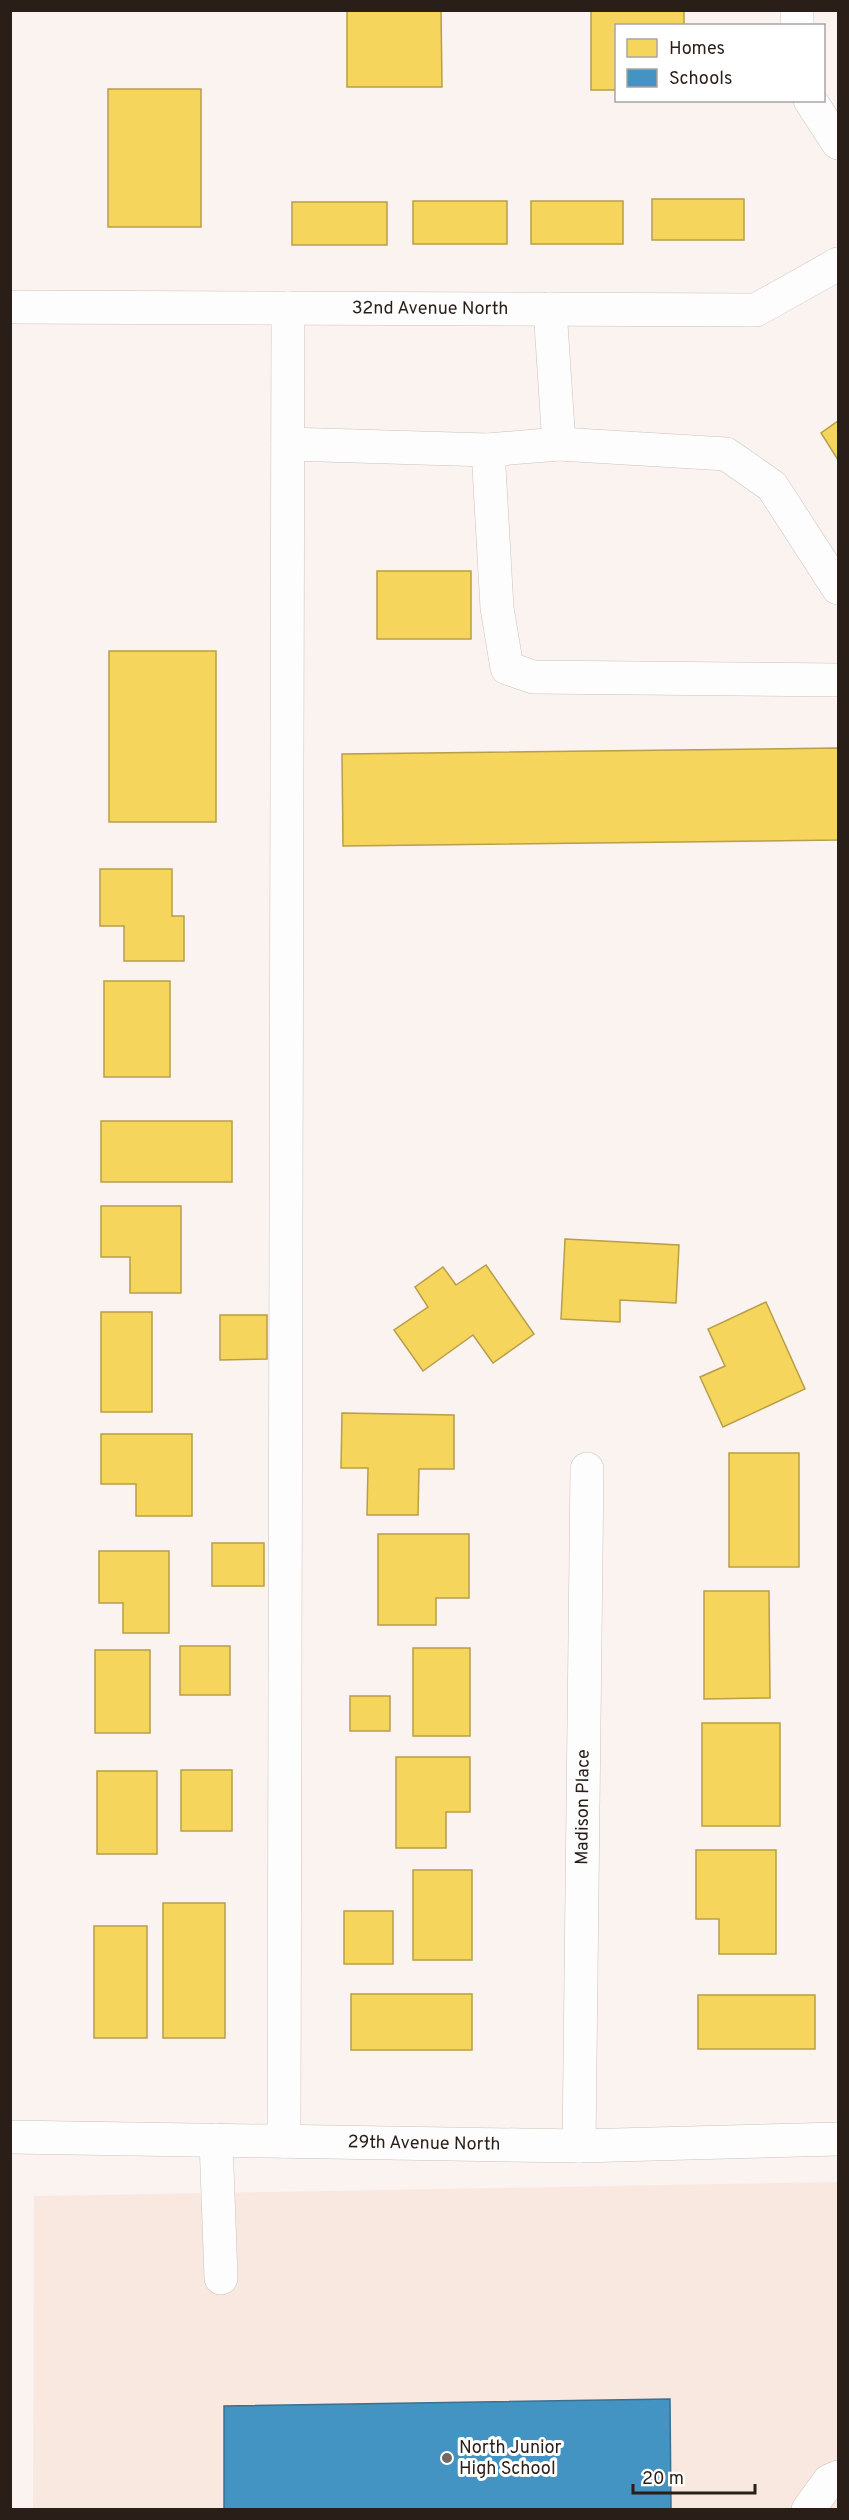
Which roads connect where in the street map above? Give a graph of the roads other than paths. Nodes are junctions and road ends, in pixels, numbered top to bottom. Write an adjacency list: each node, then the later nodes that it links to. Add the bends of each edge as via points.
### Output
1 (811, 102): 2 (street)
2 (838, 143)
3 (838, 264): 6 (street, 32nd Avenue North, via 756,310)
4 (10, 307): 5 (street, 32nd Avenue North)
5 (288, 308): 6 (street, 32nd Avenue North); 7 (street)
6 (550, 309): 8 (street)
7 (288, 444): 9 (street); 16 (street)
8 (559, 444): 9 (street); 10 (street, via 726,454 772,486)
9 (488, 450): 11 (street, via 497,608 507,668 533,677)
10 (838, 588)
11 (838, 680)
12 (587, 1469): 17 (street, Madison Place)
13 (10, 2137): 15 (street, 29th Avenue North)
14 (838, 2139): 17 (street, 29th Avenue North)
15 (216, 2140): 16 (street, 29th Avenue North); 18 (street)
16 (284, 2141): 17 (street, 29th Avenue North)
17 (579, 2146)
18 (221, 2278)
19 (838, 2477): 20 (street, via 829,2481)
20 (808, 2510)

